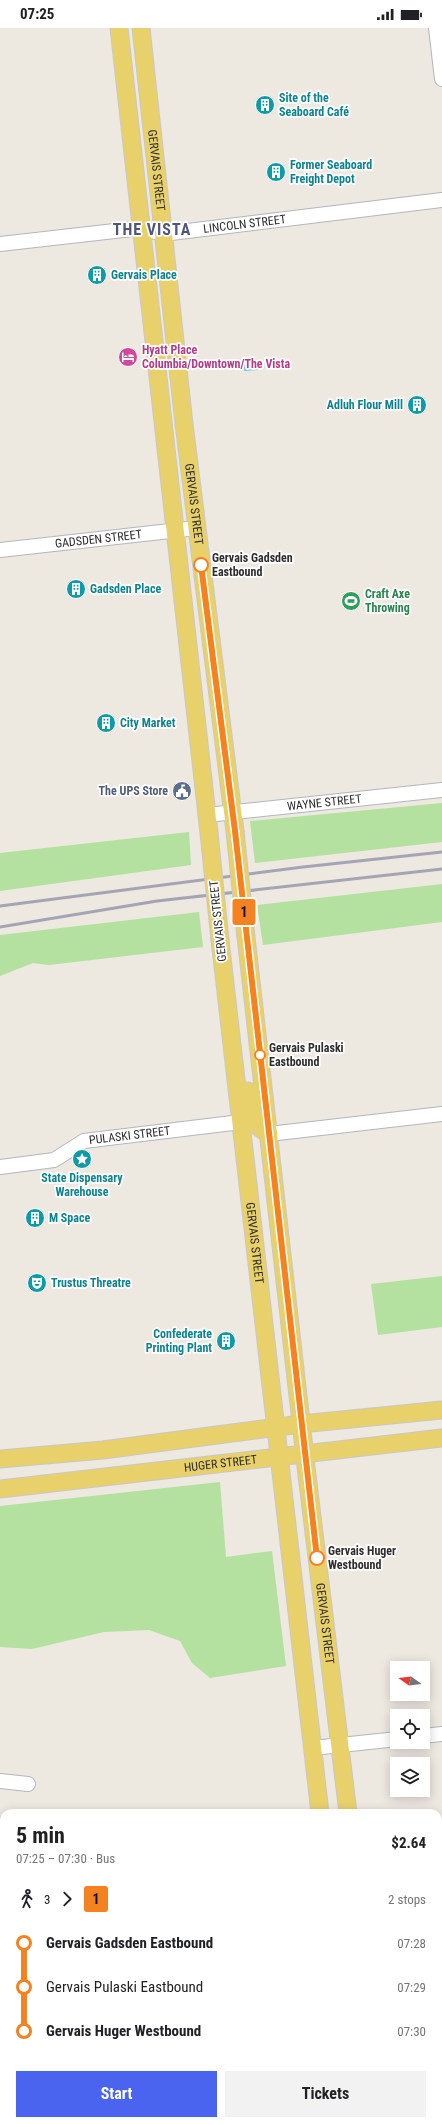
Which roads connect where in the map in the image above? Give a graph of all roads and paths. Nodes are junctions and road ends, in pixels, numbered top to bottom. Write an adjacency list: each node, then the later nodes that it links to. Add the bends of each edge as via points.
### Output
1 (119, 28): 7 (main road, GERVAIS STREET)
2 (141, 28): 8 (main road, GERVAIS STREET)
3 (436, 28): 4 (street)
4 (441, 56): 5 (street)
5 (442, 79)
6 (442, 200): 8 (street, LINCOLN STREET)
7 (141, 228): 8 (street, LINCOLN STREET); 9 (street, LINCOLN STREET); 11 (main road, GERVAIS STREET)
8 (164, 234): 10 (main road, GERVAIS STREET)
9 (0, 244)
10 (197, 528): 11 (street, GADSDEN STREET); 14 (main road, GERVAIS STREET)
11 (176, 530): 12 (street, GADSDEN STREET); 15 (main road, GERVAIS STREET)
12 (0, 550)
13 (442, 790): 14 (street, WAYNE STREET)
14 (232, 812): 15 (street, WAYNE STREET); 19 (main road, GERVAIS STREET, bridge)
15 (207, 814): 16 (main road, GERVAIS STREET, bridge)
16 (235, 1073): 18 (main road, GERVAIS STREET); 19 (main road, via 242,1075 246,1080 252,1120 256,1126)
17 (442, 1114): 19 (street)
18 (241, 1122): 20 (street, PULASKI STREET, via 84,1141 54,1160); 23 (main road, GERVAIS STREET)
19 (269, 1134): 22 (main road, GERVAIS STREET)
20 (0, 1167)
21 (442, 1410): 22 (main road)
22 (301, 1424): 23 (main road); 25 (main road, GERVAIS STREET)
23 (276, 1427): 26 (main road, GERVAIS STREET); 27 (main road, via 103,1450)
24 (442, 1438): 25 (main road, HUGER STREET)
25 (305, 1454): 26 (main road, HUGER STREET); 32 (main road, GERVAIS STREET)
26 (279, 1457): 28 (main road, HUGER STREET); 33 (main road, GERVAIS STREET)
27 (0, 1459)
28 (0, 1489)
29 (442, 1734): 30 (street)
30 (430, 1735)
31 (390, 1740): 32 (street)
32 (340, 1746): 33 (street); 37 (main road, GERVAIS STREET)
33 (313, 1748): 36 (main road, GERVAIS STREET)
34 (0, 1781): 35 (street)
35 (28, 1784)
36 (320, 1809)
37 (348, 1809)

